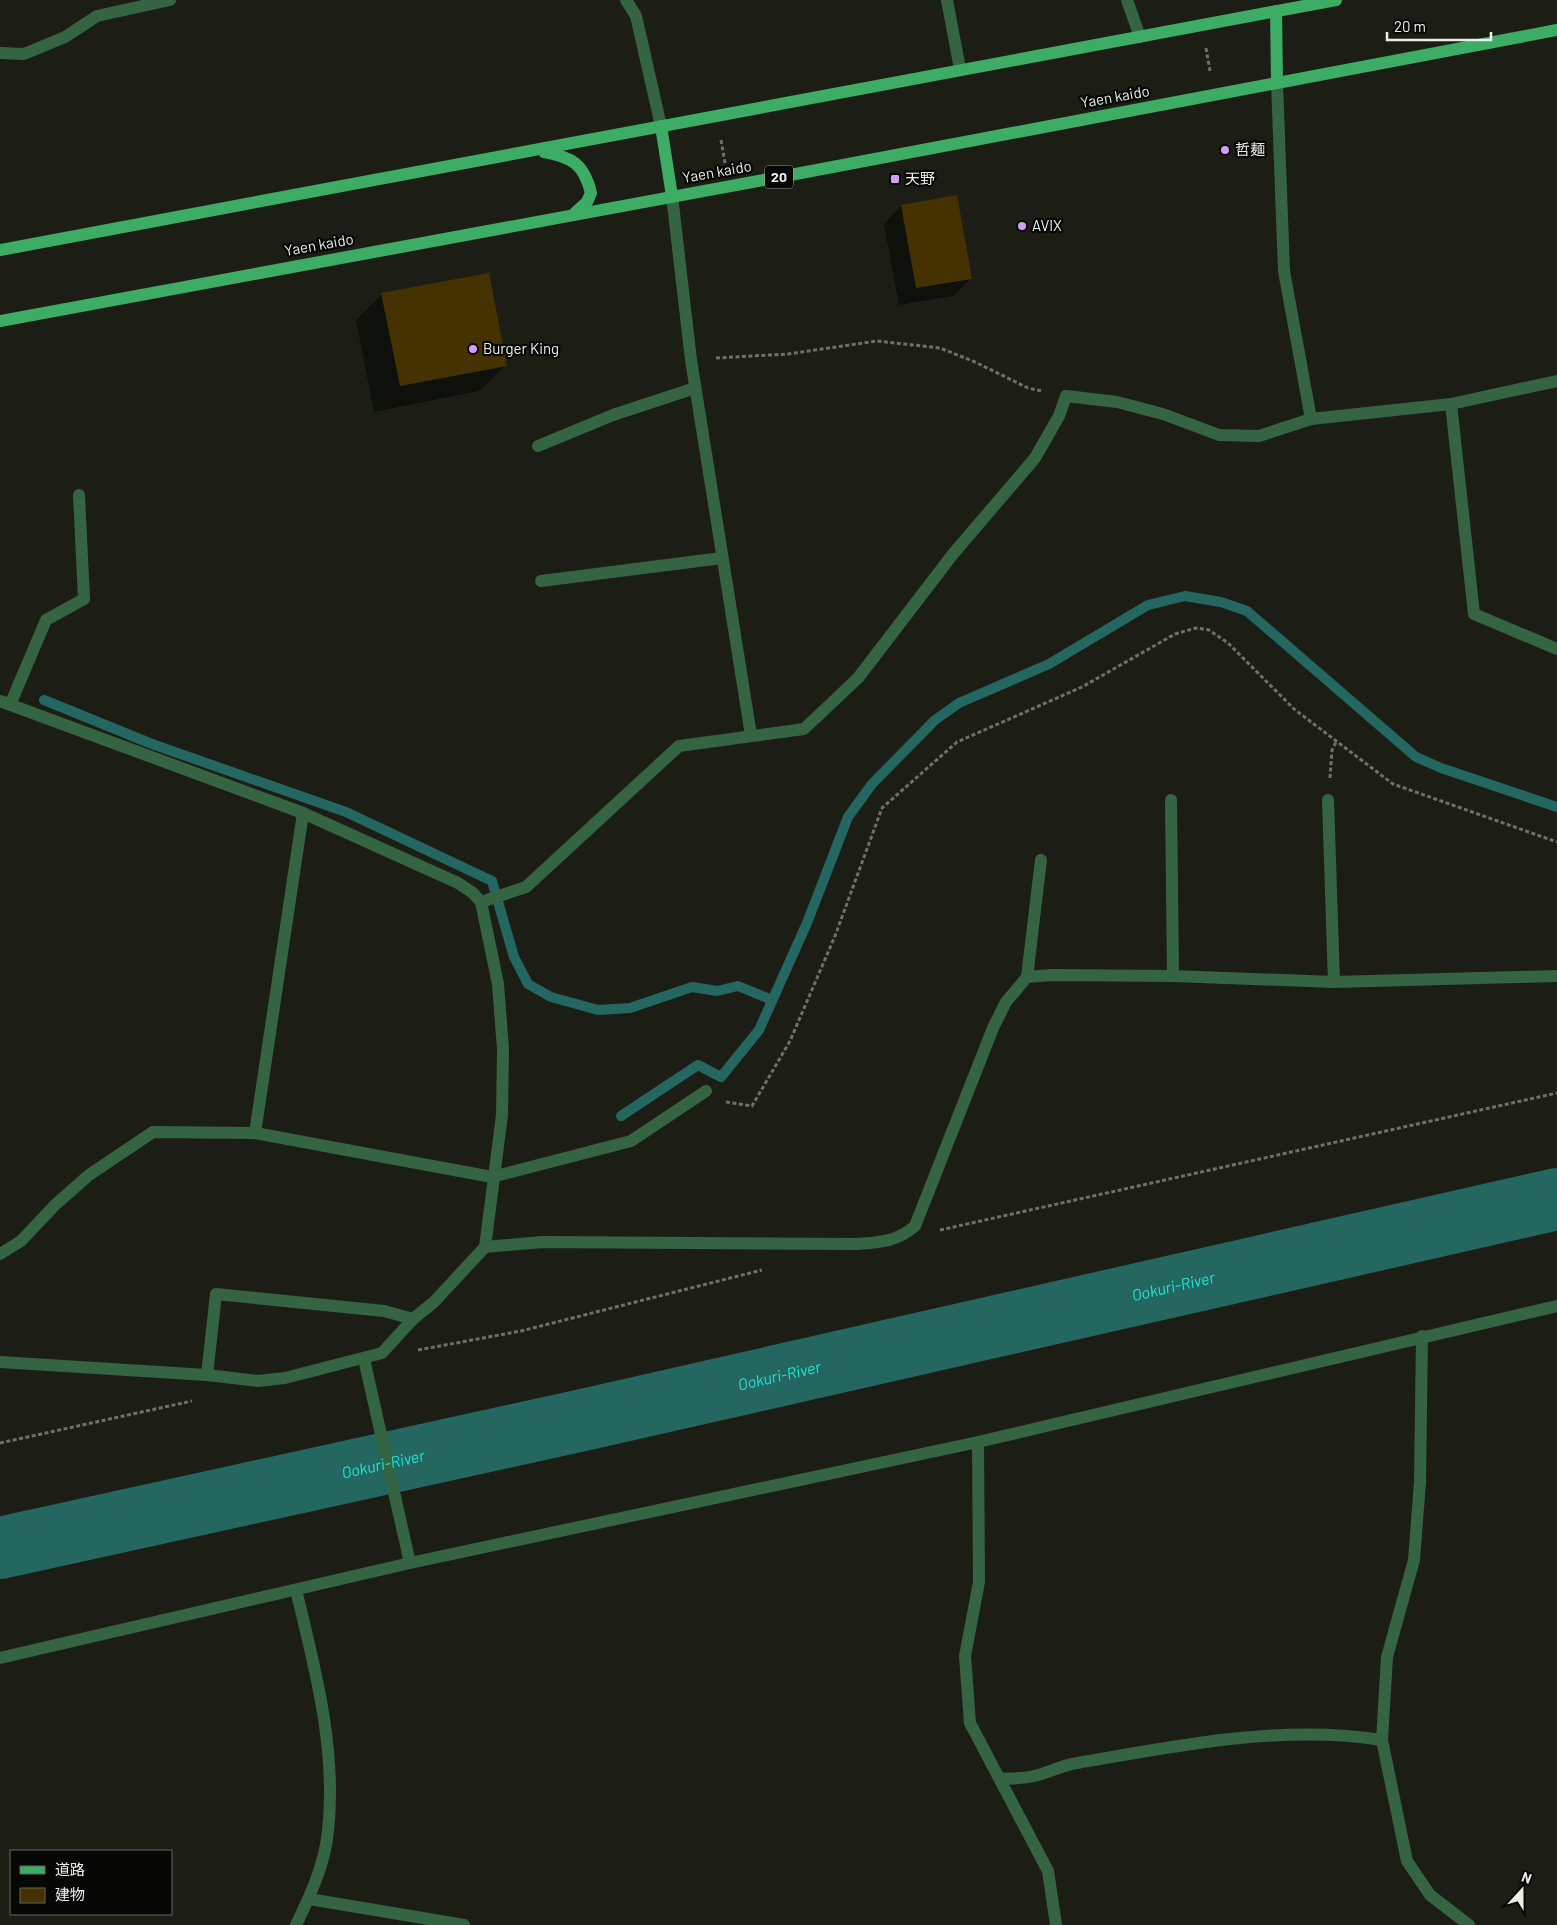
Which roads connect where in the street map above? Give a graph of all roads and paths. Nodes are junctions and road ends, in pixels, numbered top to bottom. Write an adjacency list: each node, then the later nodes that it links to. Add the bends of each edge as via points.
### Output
1 (170, 0): 10 (street, via 96,16 65,37 24,54)
2 (626, 0): 14 (street, via 636,16)
3 (947, 0): 11 (street)
4 (1127, 0): 8 (street)
5 (1336, 0): 6 (main road)
6 (1276, 6): 8 (main road); 13 (main road)
7 (1557, 30): 13 (main road, Yaen kaido / 20)
8 (1140, 37): 11 (main road)
9 (1206, 45): 12 (path)
10 (0, 53)
11 (960, 69): 14 (main road)
12 (1211, 74)
13 (1277, 83): 18 (main road, Yaen kaido / 20); 27 (street, via 1284,271)
14 (661, 126): 16 (main road); 18 (main road)
15 (720, 137): 17 (path)
16 (534, 151): 19 (main road, via 564,155 580,166 591,193); 20 (main road)
17 (725, 165)
18 (672, 196): 19 (main road, Yaen kaido / 20); 22 (street)
19 (575, 214): 21 (main road, Yaen kaido / 20)
20 (0, 250)
21 (0, 321)
22 (691, 360): 24 (street); 25 (path, via 788,354 877,341 940,348 1028,388)
23 (1557, 381): 26 (street)
24 (695, 388): 28 (street, via 612,415); 30 (street)
25 (1066, 396): 27 (street, via 1117,402 1163,414 1219,435 1259,436); 34 (street, via 1059,416 1035,458 953,554 858,678 804,729)
26 (1451, 404): 27 (street); 32 (street, via 1474,614)
27 (1311, 418)
28 (538, 446)
29 (79, 496): 33 (street, via 84,599 46,620)
30 (722, 558): 31 (street); 34 (street)
31 (541, 581)
32 (1557, 649)
33 (5, 703): 38 (street)
34 (751, 735): 41 (street, via 679,746 526,887)
35 (1337, 740): 37 (path, via 1332,750); 39 (path, via 1393,784); 46 (path, via 1294,709 1228,642 1209,630 1196,628 1174,634 1082,686 957,742 882,808 835,936 790,1041 752,1106 728,1103)
36 (1171, 800): 42 (street)
37 (1328, 800): 45 (street)
38 (303, 813): 41 (street, via 458,883); 48 (street)
39 (1557, 842)
40 (1041, 860): 44 (street)
41 (485, 900): 49 (street, via 498,984 503,1049 502,1115)
42 (1173, 976): 44 (street); 45 (street)
43 (1557, 976): 45 (street)
44 (1027, 977): 51 (street, via 1006,1002 993,1028 915,1226 903,1237 857,1244 542,1242)
45 (1334, 982)
46 (706, 1091): 49 (street, via 631,1141)
47 (1557, 1094): 50 (path)
48 (255, 1133): 49 (street); 52 (street, via 153,1132 89,1175 21,1240)
49 (492, 1178): 51 (street)
50 (937, 1231)
51 (485, 1247): 55 (street, via 434,1302)
52 (0, 1254)
53 (769, 1268): 57 (path, via 521,1331)
54 (1557, 1306): 56 (street)
55 (413, 1319): 59 (street, via 382,1353); 60 (street, via 384,1311 216,1294)
56 (1422, 1336): 62 (street); 67 (street, via 1420,1482 1414,1560 1387,1657)
57 (412, 1351)
58 (0, 1362): 60 (street)
59 (366, 1365): 60 (street, via 258,1381); 64 (street)
60 (207, 1375)
61 (200, 1399): 63 (path)
62 (978, 1442): 64 (street); 68 (street, via 979,1582 965,1656 970,1723)
63 (0, 1443)
64 (409, 1558): 65 (street)
65 (296, 1590): 66 (street); 69 (street, via 321,1692 329,1779 328,1832)
66 (0, 1658)
67 (1382, 1740): 68 (street, via 1347,1734 1216,1741 1067,1764 1033,1777); 73 (street, via 1408,1861 1430,1895)
68 (1000, 1779): 72 (street, via 1048,1871)
69 (309, 1899): 70 (street); 71 (street)
70 (296, 1925)
71 (464, 1925)
72 (1056, 1925)
73 (1469, 1925)

